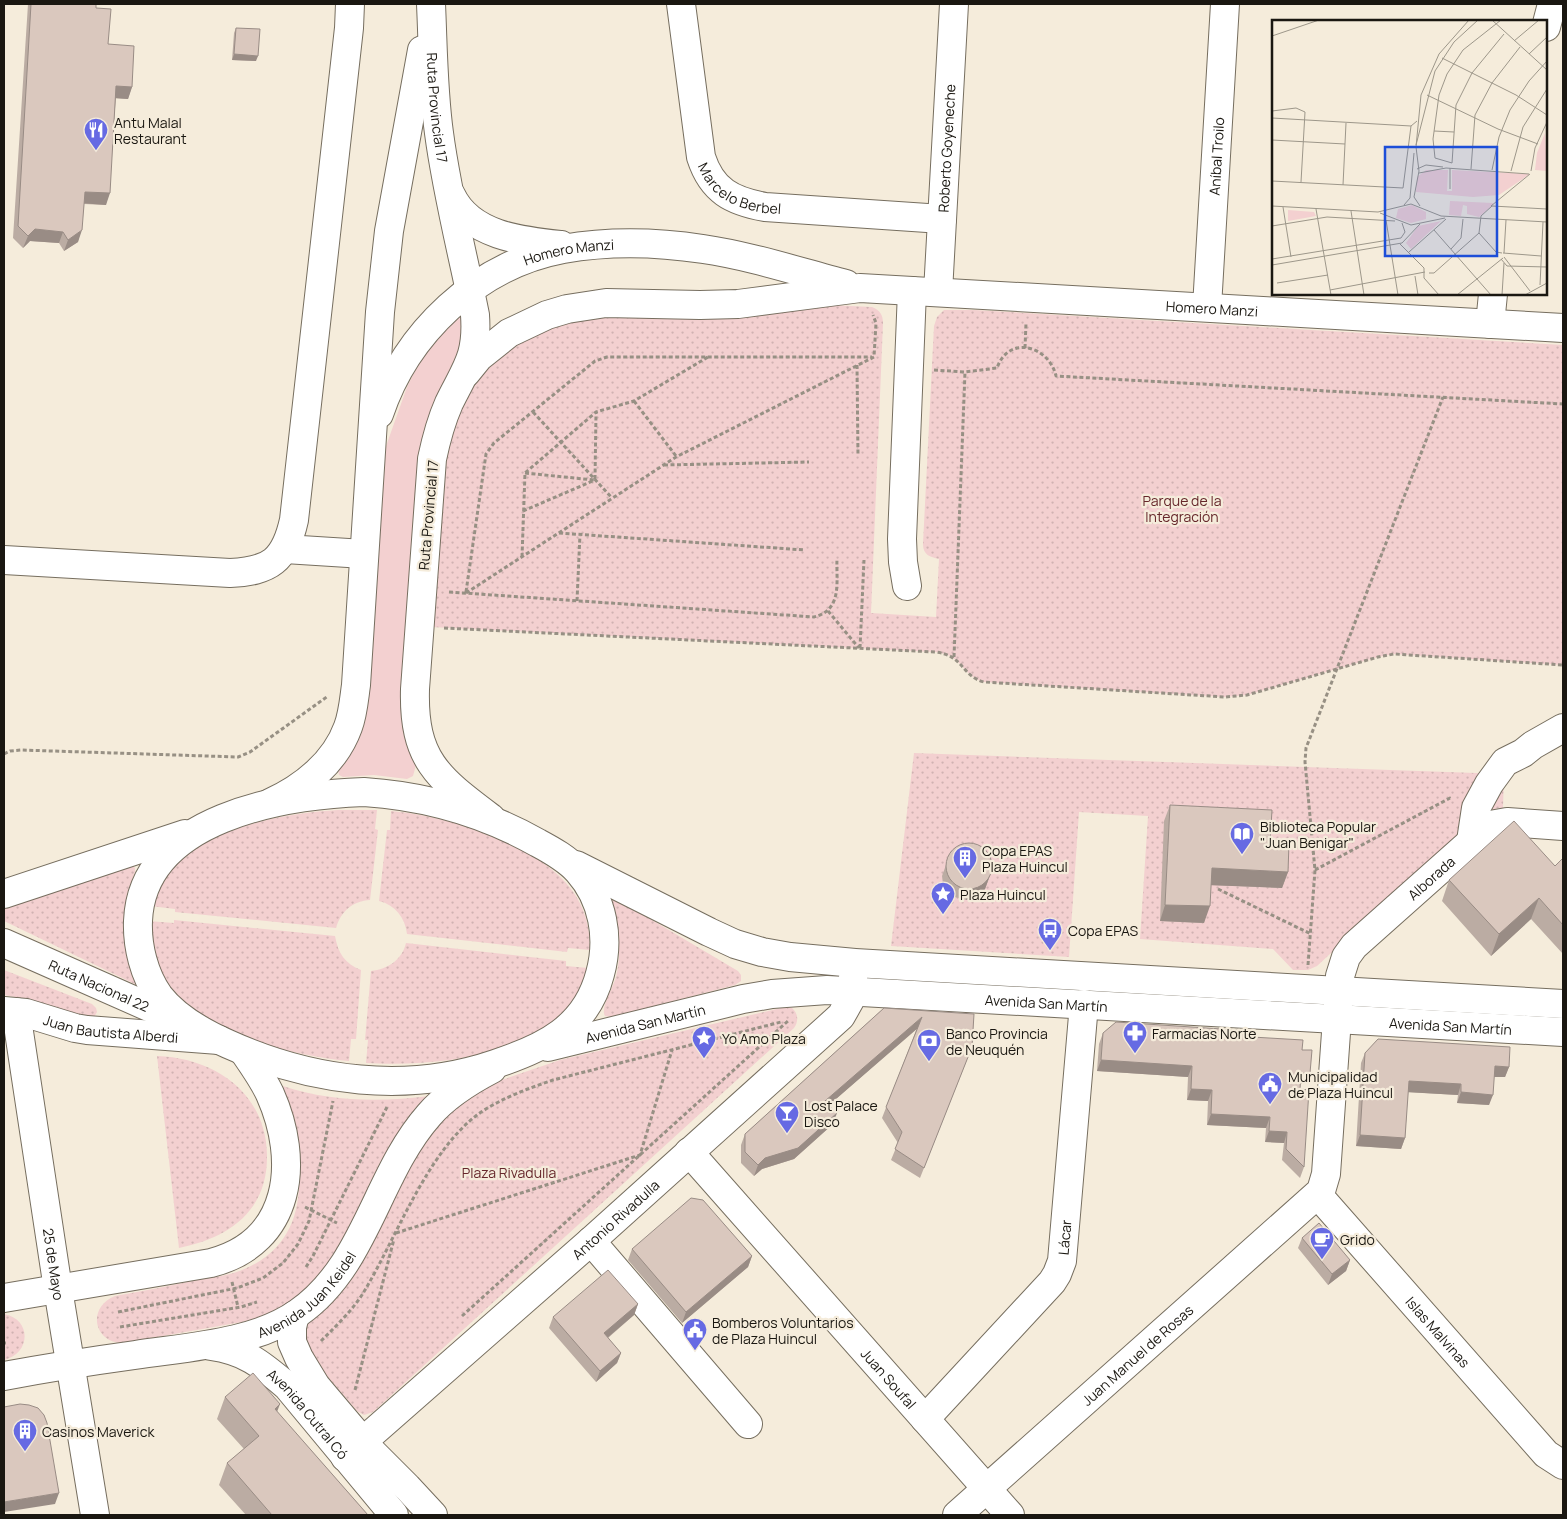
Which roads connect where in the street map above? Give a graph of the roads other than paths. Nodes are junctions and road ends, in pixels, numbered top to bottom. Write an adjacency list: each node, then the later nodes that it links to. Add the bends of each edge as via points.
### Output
1 (350, 4): 20 (main road, via 294,520)
2 (430, 4): 8 (main road, Ruta Provincial 17, via 435,102); 19 (main road, Ruta Provincial 17, via 385,258)
3 (681, 4): 9 (main road, Marcelo Berbel, via 701,157 710,180 718,188 739,200 766,207)
4 (954, 4): 9 (main road, Roberto Goyeneche)
5 (1225, 4): 15 (main road, Aníbal Troilo)
6 (1552, 4): 7 (main road)
7 (1547, 23)
8 (448, 187): 10 (main road, via 460,209 490,230 516,239); 12 (main road, Ruta Provincial 17)
9 (942, 219): 13 (main road, Roberto Goyeneche)
10 (580, 246): 11 (main road, Homero Manzi, via 637,244 703,249); 12 (main road, Homero Manzi, via 527,259)
11 (860, 288): 13 (main road, Homero Manzi); 18 (main road, Homero Manzi, via 738,304 606,303 567,309 509,333 479,356)
12 (470, 289): 18 (main road, Ruta Provincial 17, via 476,315 476,345); 19 (main road, Homero Manzi, via 437,318 405,360 375,423)
13 (925, 291): 15 (main road, Homero Manzi); 23 (main road, Roberto Goyeneche, via 902,539)
14 (1493, 295): 16 (main road)
15 (1207, 307): 16 (main road, Homero Manzi)
16 (1490, 324): 17 (main road, Homero Manzi)
17 (1563, 328)
18 (466, 373): 26 (main road, Ruta Provincial 17, via 449,403 432,459 415,689 416,719 422,745 446,783)
19 (371, 446): 21 (main road, Ruta Provincial 17)
20 (285, 549): 21 (main road); 22 (main road, via 276,561 262,568 230,573)
21 (364, 554): 25 (main road, Ruta Provincial 17, via 356,685 348,728 333,755 310,779)
22 (4, 560)
23 (907, 586)
24 (1563, 728): 29 (main road, via 1505,762 1476,808)
25 (264, 805): 26 (main road, via 288,799 364,792 443,805); 28 (main road)
26 (499, 824): 30 (main road)
27 (1563, 826): 29 (main road, Alborada, via 1501,822 1490,825)
28 (196, 830): 31 (main road); 40 (main road, via 171,851 150,877 138,908 137,925 149,980 159,996)
29 (1471, 841): 35 (main road, Alborada, via 1354,946 1341,969)
30 (566, 860): 33 (main road, Avenida San Martín, via 735,944 790,957); 44 (main road, via 580,873 600,908 605,948 601,970 596,989 574,1022 559,1036)
31 (4, 894)
32 (4, 943): 40 (main road, Ruta Nacional 22)
33 (855, 963): 34 (main road, Antonio Rivadulla); 35 (main road, Avenida San Martín)
34 (852, 990): 36 (main road, Avenida San Martín); 44 (main road, Avenida San Martín, via 799,991 753,998); 45 (main road, Antonio Rivadulla, via 841,1016)
35 (1338, 991): 37 (main road, Avenida San Martín); 39 (main road, Alborada)
36 (1084, 1004): 39 (main road, Avenida San Martín); 54 (main road, Lácar, via 1060,1268 1052,1282)
37 (1563, 1004)
38 (10, 1011): 42 (main road, Juan Bautista Alberdi, via 87,1030); 48 (main road, 25 de Mayo)
39 (1336, 1018): 41 (main road, Avenida San Martín); 46 (main road, Alborada, via 1326,1174)
40 (194, 1027): 42 (main road)
41 (1563, 1032)
42 (219, 1040): 43 (main road)
43 (244, 1052): 44 (main road, via 304,1071 364,1081 446,1076); 48 (main road, via 269,1094 284,1146 283,1195 259,1239 224,1260)
44 (523, 1055): 50 (main road, Avenida Juan Keidel, via 462,1086 428,1116 404,1152 342,1268 323,1291)
45 (689, 1152): 47 (main road, Antonio Rivadulla); 54 (main road, Juan Soufal)
46 (1318, 1195): 57 (main road, Islas Malvinas, via 1546,1454); 58 (main road, Juan Manuel de Rosas)
47 (591, 1241): 55 (main road); 56 (main road, Antonio Rivadulla)
48 (58, 1289): 49 (main road); 52 (main road, 25 de Mayo)
49 (4, 1298)
50 (294, 1315): 51 (main road, Avenida Juan Keidel, via 240,1338); 56 (main road, Avenida Cutral Có, via 292,1342 298,1358)
51 (202, 1345): 52 (main road, Avenida Juan Keidel); 56 (main road, Avenida Cutral Có, via 237,1351 267,1368)
52 (70, 1364): 53 (main road, Avenida Juan Keidel); 59 (main road, 25 de Mayo)
53 (4, 1376)
54 (925, 1420): 58 (main road, Juan Soufal)
55 (748, 1424)
56 (354, 1449): 60 (main road, Avenida Cutral Có); 61 (main road, Avenida Cutral Có, via 407,1486)
57 (1563, 1466)
58 (987, 1489): 62 (main road, Juan Manuel de Rosas); 63 (main road, Juan Soufal)
59 (95, 1515)
60 (394, 1515)
61 (433, 1515)
62 (957, 1515)
63 (1010, 1515)

